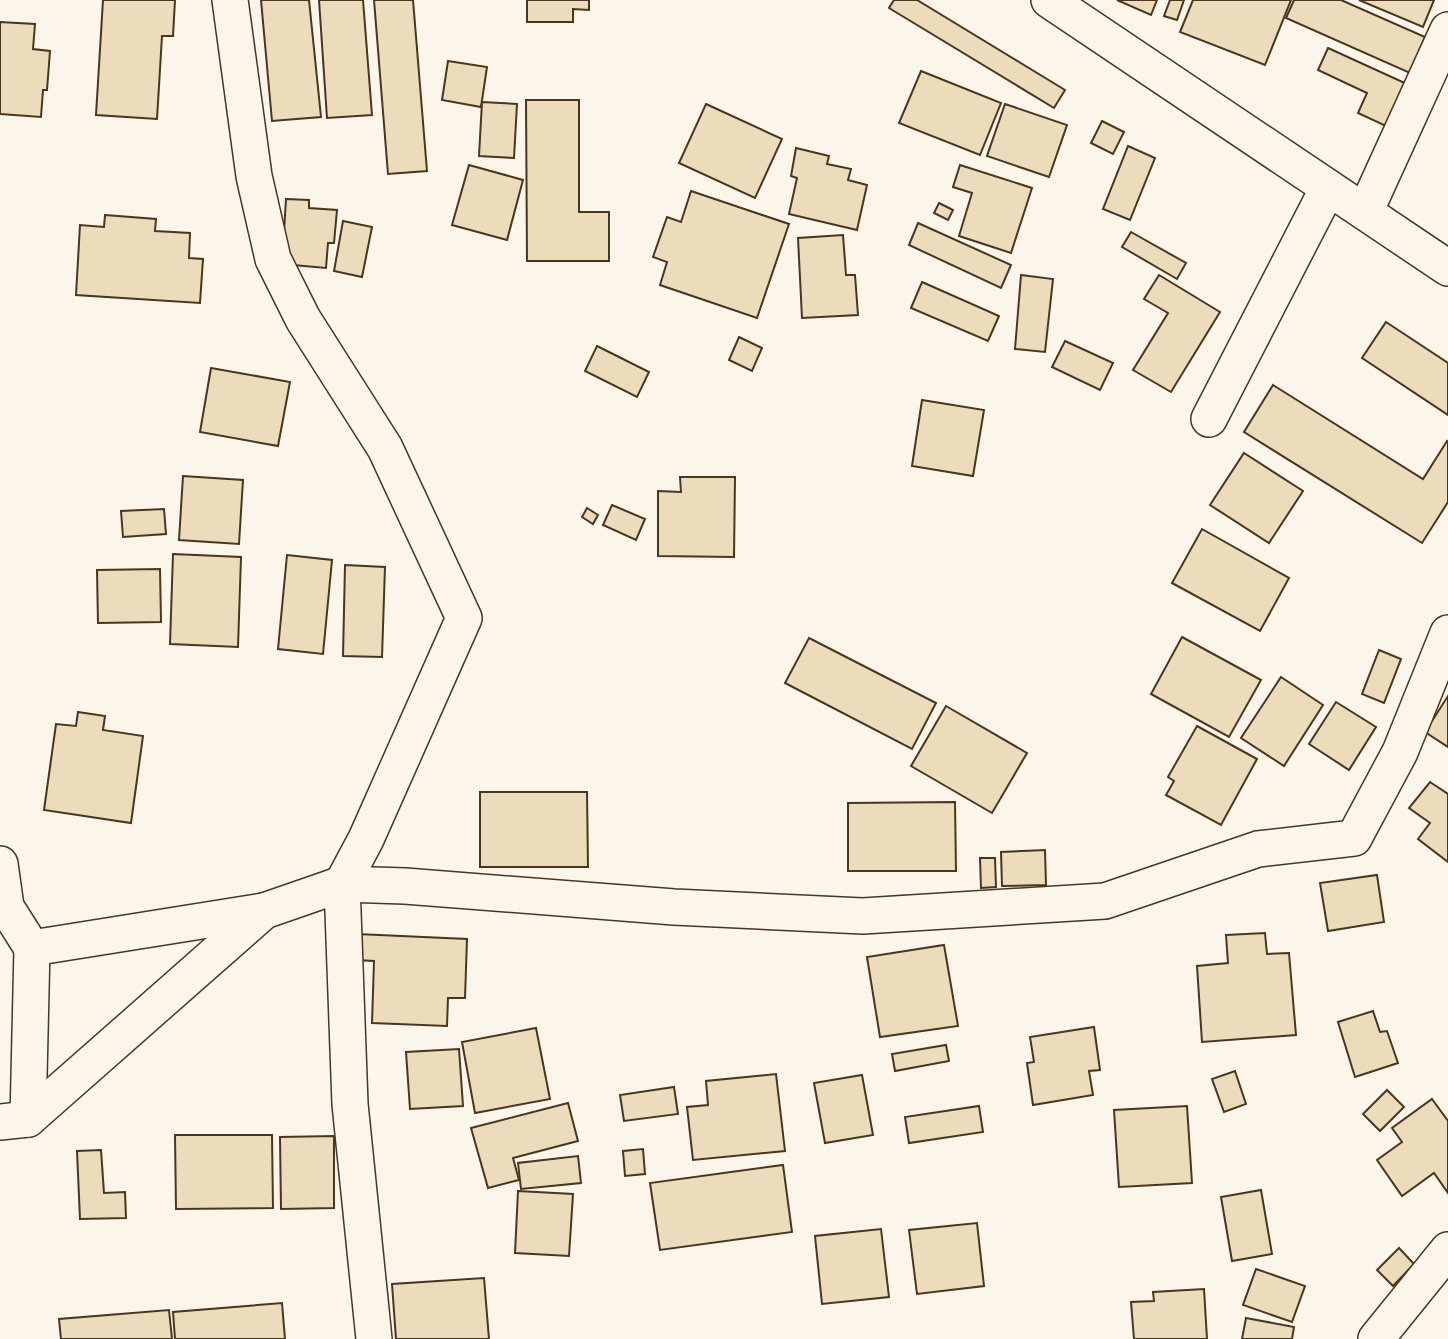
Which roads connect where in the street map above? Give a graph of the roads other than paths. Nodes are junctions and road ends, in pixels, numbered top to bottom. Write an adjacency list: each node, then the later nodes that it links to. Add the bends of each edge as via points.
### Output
1 (230, 0): 10 (street, via 254,176 273,258 303,318 385,447 464,618)
2 (1049, 0): 4 (street)
3 (1448, 30): 5 (street)
4 (1328, 188): 5 (street); 7 (street)
5 (1365, 212): 6 (street)
6 (1448, 268)
7 (1209, 419)
8 (1448, 633): 10 (street, via 1400,752 1354,838 1258,849 1105,901 863,915)
9 (0, 864): 12 (street, via 6,906)
10 (342, 884): 11 (street); 15 (street, via 350,1104)
11 (264, 911): 12 (street); 13 (street)
12 (32, 948): 13 (street)
13 (14, 1121)
14 (1448, 1250): 16 (street)
15 (374, 1339)
16 (1376, 1339)

